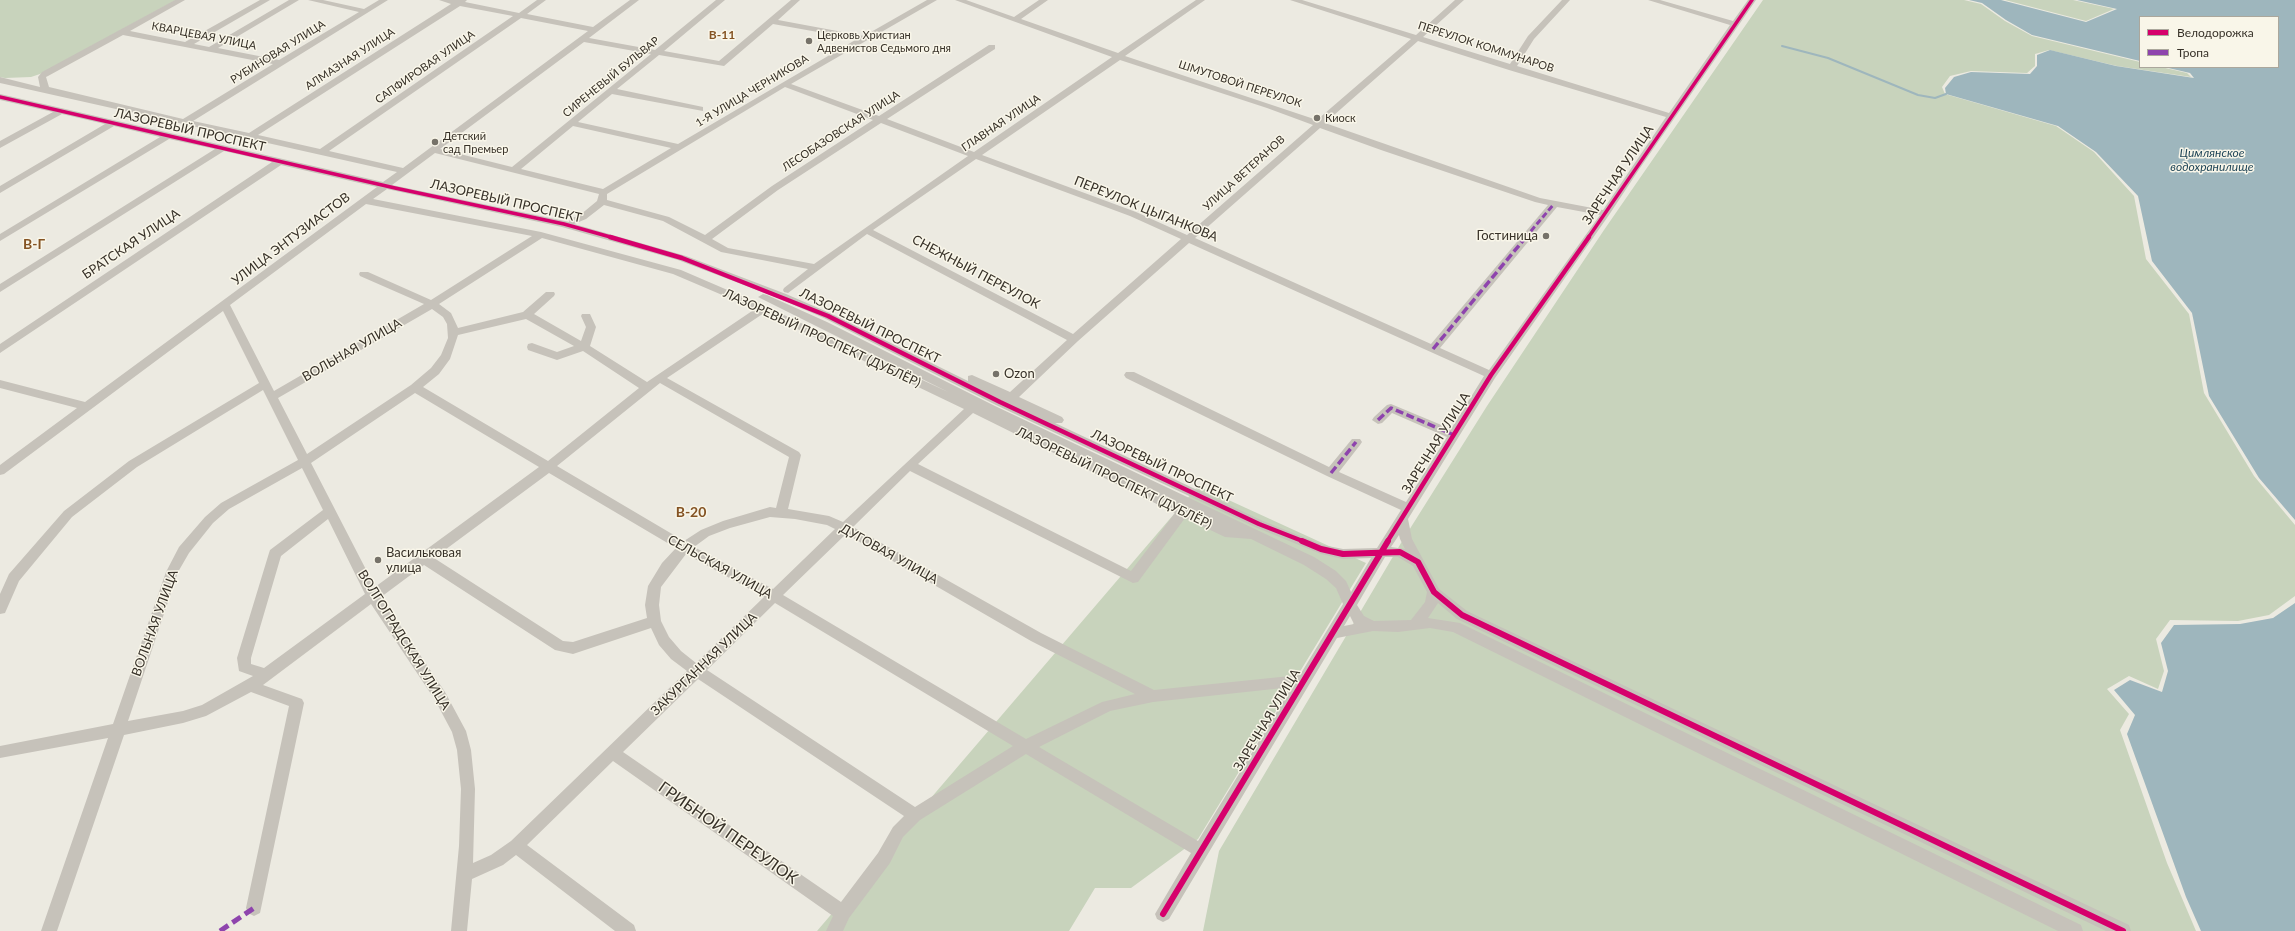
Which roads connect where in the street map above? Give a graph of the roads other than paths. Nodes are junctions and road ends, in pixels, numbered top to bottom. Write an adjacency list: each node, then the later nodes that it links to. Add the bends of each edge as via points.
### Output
1 (181, 0): 28 (street)
2 (266, 0): 32 (street)
3 (295, 0): 34 (street)
4 (312, 0): 22 (street)
5 (384, 0): 22 (street, РУБИНОВАЯ УЛИЦА)
6 (443, 0): 21 (street)
7 (542, 0): 23 (street, САПФИРОВАЯ УЛИЦА)
8 (636, 0): 27 (street, УЛИЦА ЭНТУЗИАСТОВ)
9 (721, 0): 35 (street, СИРЕНЕВЫЙ БУЛЬВАР)
10 (796, 0): 25 (street)
11 (929, 0): 12 (street)
12 (933, 0): 30 (street, 1-Я УЛИЦА ЧЕРНИКОВА)
13 (959, 0): 24 (street, ШМУТОВОЙ ПЕРЕУЛОК)
14 (1044, 0): 24 (street)
15 (1201, 0): 36 (street, ГЛАВНАЯ УЛИЦА)
16 (1294, 0): 29 (street, ПЕРЕУЛОК КОММУНАРОВ)
17 (1460, 0): 29 (street, УЛИЦА ВЕТЕРАНОВ)
18 (1566, 0): 38 (street, via 1531,38)
19 (1652, 0): 26 (street)
20 (1752, 0): 26 (street, ЗАРЕЧНАЯ УЛИЦА)
21 (461, 2): 23 (street); 53 (street, АЛМАЗНАЯ УЛИЦА)
22 (365, 11): 37 (street, РУБИНОВАЯ УЛИЦА)
23 (519, 16): 27 (street); 58 (street, САПФИРОВАЯ УЛИЦА)
24 (1016, 19): 36 (street, ШМУТОВОЙ ПЕРЕУЛОК)
25 (772, 21): 30 (street); 35 (street, via 721,64)
26 (1735, 24): 46 (street, ЗАРЕЧНАЯ УЛИЦА)
27 (594, 30): 31 (street, УЛИЦА ЭНТУЗИАСТОВ)
28 (122, 32): 32 (street, КВАРЦЕВАЯ УЛИЦА); 42 (street, via 45,74 42,77 43,83 46,89)
29 (1418, 37): 38 (street, ПЕРЕУЛОК КОММУНАРОВ); 51 (street, УЛИЦА ВЕТЕРАНОВ)
30 (863, 38): 40 (street, 1-Я УЛИЦА ЧЕРНИКОВА)
31 (583, 39): 35 (street); 57 (street, УЛИЦА ЭНТУЗИАСТОВ)
32 (187, 44): 34 (street, КВАРЦЕВАЯ УЛИЦА)
33 (992, 47): 47 (street, ЛЕСОБАЗОВСКАЯ УЛИЦА)
34 (211, 49): 37 (street, КВАРЦЕВАЯ УЛИЦА)
35 (658, 52): 41 (street, СИРЕНЕВЫЙ БУЛЬВАР)
36 (1120, 57): 51 (street, ШМУТОВОЙ ПЕРЕУЛОК); 59 (street, ГЛАВНАЯ УЛИЦА)
37 (281, 63): 48 (street, РУБИНОВАЯ УЛИЦА)
38 (1512, 68): 46 (street, ПЕРЕУЛОК КОММУНАРОВ)
39 (0, 80): 42 (street, ЛАЗОРЕВЫЙ ПРОСПЕКТ)
40 (784, 84): 47 (street, ПЕРЕУЛОК ЦЫГАНКОВА); 55 (street, 1-Я УЛИЦА ЧЕРНИКОВА)
41 (612, 91): 44 (street); 50 (street, СИРЕНЕВЫЙ БУЛЬВАР)
42 (52, 92): 48 (street, ЛАЗОРЕВЫЙ ПРОСПЕКТ)
43 (1, 98): 45 (street, ЛАЗОРЕВЫЙ ПРОСПЕКТ)
44 (700, 109)
45 (61, 111): 49 (street, ЛАЗОРЕВЫЙ ПРОСПЕКТ); 54 (street)
46 (1671, 116): 69 (street, ЗАРЕЧНАЯ УЛИЦА)
47 (880, 120): 59 (street, ПЕРЕУЛОК ЦЫГАНКОВА); 75 (street, ЛЕСОБАЗОВСКАЯ УЛИЦА, via 775,188)
48 (184, 122): 53 (street, ЛАЗОРЕВЫЙ ПРОСПЕКТ)
49 (113, 123): 52 (street, ЛАЗОРЕВЫЙ ПРОСПЕКТ); 64 (street)
50 (572, 123): 55 (street); 61 (street, СИРЕНЕВЫЙ БУЛЬВАР)
51 (1319, 123): 68 (street, ШМУТОВОЙ ПЕРЕУЛОК, via 1384,148); 74 (street, УЛИЦА ВЕТЕРАНОВ)
52 (167, 136): 56 (street, ЛАЗОРЕВЫЙ ПРОСПЕКТ); 73 (street)
53 (249, 137): 58 (street, ЛАЗОРЕВЫЙ ПРОСПЕКТ)
54 (0, 145)
55 (680, 147): 66 (street, 1-Я УЛИЦА ЧЕРНИКОВА)
56 (222, 148): 60 (street, ЛАЗОРЕВЫЙ ПРОСПЕКТ); 78 (street)
57 (433, 150): 61 (street); 62 (street, УЛИЦА ЭНТУЗИАСТОВ)
58 (321, 153): 62 (street, ЛАЗОРЕВЫЙ ПРОСПЕКТ)
59 (974, 156): 71 (street, ГЛАВНАЯ УЛИЦА); 74 (street, ПЕРЕУЛОК ЦЫГАНКОВА, via 1133,214)
60 (279, 162): 63 (street, ЛАЗОРЕВЫЙ ПРОСПЕКТ); 90 (street, БРАТСКАЯ УЛИЦА)
61 (514, 170): 66 (street)
62 (404, 171): 63 (street, УЛИЦА ЭНТУЗИАСТОВ)
63 (383, 188): 65 (street, ЛАЗОРЕВЫЙ ПРОСПЕКТ); 67 (street, УЛИЦА ЭНТУЗИАСТОВ); 117 (street, ЛАЗОРЕВЫЙ ПРОСПЕКТ, via 556,228 676,263 775,302 992,409)
64 (0, 190)
65 (429, 196): 70 (street, ЛАЗОРЕВЫЙ ПРОСПЕКТ (ДУБЛЁР), via 449,194); 117 (street, ЛАЗОРЕВЫЙ ПРОСПЕКТ, via 564,224 682,258 782,296 828,316)
66 (603, 197): 70 (street, via 583,217); 75 (street, via 666,219)
67 (366, 201): 72 (street, ЛАЗОРЕВЫЙ ПРОСПЕКТ (ДУБЛЁР)); 82 (street, УЛИЦА ЭНТУЗИАСТОВ)
68 (1554, 204): 69 (street, ШМУТОВОЙ ПЕРЕУЛОК); 91 (street)
69 (1606, 213): 93 (street, ЗАРЕЧНАЯ УЛИЦА)
70 (573, 221): 79 (street, ЛАЗОРЕВЫЙ ПРОСПЕКТ (ДУБЛЁР), via 687,252)
71 (866, 230): 76 (street, ГЛАВНАЯ УЛИЦА); 87 (street, СНЕЖНЫЙ ПЕРЕУЛОК)
72 (541, 235): 81 (street, ВОЛЬНАЯ УЛИЦА); 83 (street, ЛАЗОРЕВЫЙ ПРОСПЕКТ (ДУБЛЁР), via 677,272)
73 (0, 238)
74 (1189, 239): 87 (street, УЛИЦА ВЕТЕРАНОВ); 91 (street, ПЕРЕУЛОК ЦЫГАНКОВА)
75 (705, 240): 76 (street, via 725,250)
76 (816, 266): 79 (street)
77 (364, 274): 81 (street)
78 (0, 289)
79 (788, 290): 100 (street, ЛАЗОРЕВЫЙ ПРОСПЕКТ (ДУБЛЁР))
80 (550, 294): 84 (street)
81 (432, 304): 86 (street, via 447,315); 99 (street, ВОЛЬНАЯ УЛИЦА)
82 (225, 305): 95 (street, ВОЛГОГРАДСКАЯ УЛИЦА); 101 (street, УЛИЦА ЭНТУЗИАСТОВ)
83 (763, 310): 94 (street); 102 (street, ЛАЗОРЕВЫЙ ПРОСПЕКТ (ДУБЛЁР))
84 (527, 315): 86 (street); 89 (street)
85 (586, 316): 89 (street, via 591,327)
86 (453, 333): 97 (street, ВОЛЬНАЯ УЛИЦА, via 446,356 435,371)
87 (1074, 339): 100 (street, УЛИЦА ВЕТЕРАНОВ)
88 (532, 347): 89 (street, via 557,356)
89 (584, 347): 98 (street)
90 (0, 349)
91 (1433, 349): 93 (street, ПЕРЕУЛОК ЦЫГАНКОВА)
92 (1130, 375): 110 (street)
93 (1491, 375): 104 (street, ЗАРЕЧНАЯ УЛИЦА)
94 (659, 378): 98 (street); 114 (street, via 795,455)
95 (265, 384): 99 (street, ВОЛГОГРАДСКАЯ УЛИЦА); 126 (street, via 133,464 68,514 14,578)
96 (2, 385): 101 (street)
97 (415, 388): 106 (street, ВОЛЬНАЯ УЛИЦА); 108 (street, СЕЛЬСКАЯ УЛИЦА)
98 (648, 388): 108 (street)
99 (272, 397): 106 (street, ВОЛГОГРАДСКАЯ УЛИЦА)
100 (1011, 398): 117 (street, ЛАЗОРЕВЫЙ ПРОСПЕКТ (ДУБЛЁР), via 1240,506)
101 (87, 407): 109 (street, УЛИЦА ЭНТУЗИАСТОВ)
102 (972, 408): 107 (street, ЗАКУРГАННАЯ УЛИЦА); 113 (street, ЛАЗОРЕВЫЙ ПРОСПЕКТ (ДУБЛЁР))
103 (1378, 420): 104 (street, via 1391,408)
104 (1454, 435): 111 (street, ЗАРЕЧНАЯ УЛИЦА)
105 (1356, 442): 110 (street)
106 (305, 461): 112 (street, ВОЛГОГРАДСКАЯ УЛИЦА); 136 (street, ВОЛЬНАЯ УЛИЦА, via 225,506 209,520 184,550 172,572)
107 (909, 465): 113 (street, via 1133,578); 116 (street, ЗАКУРГАННАЯ УЛИЦА)
108 (549, 466): 118 (street, СЕЛЬСКАЯ УЛИЦА); 120 (street)
109 (0, 471)
110 (1331, 473): 111 (street)
111 (1408, 508): 115 (street, ЗАРЕЧНАЯ УЛИЦА)
112 (330, 511): 123 (street, ВОЛГОГРАДСКАЯ УЛИЦА); 132 (street, via 275,553 244,658 244,667)
113 (1183, 512): 117 (street, ЛАЗОРЕВЫЙ ПРОСПЕКТ (ДУБЛЁР), via 1229,534)
114 (781, 513): 116 (street, ДУГОВАЯ УЛИЦА, via 813,517); 118 (street, ДУГОВАЯ УЛИЦА, via 770,512 750,516 727,524 705,533)
115 (1402, 520): 119 (street, ЗАРЕЧНАЯ УЛИЦА); 121 (street, via 1406,539)
116 (845, 528): 124 (street, ЗАКУРГАННАЯ УЛИЦА); 135 (street, ДУГОВАЯ УЛИЦА, via 1036,637)
117 (1258, 529): 119 (street, ЛАЗОРЕВЫЙ ПРОСПЕКТ, via 1343,554); 125 (street, ЛАЗОРЕВЫЙ ПРОСПЕКТ, via 1331,575 1341,586)
118 (684, 547): 124 (street, СЕЛЬСКАЯ УЛИЦА); 127 (street, ДУГОВАЯ УЛИЦА, via 655,586 652,605)
119 (1382, 551): 121 (street, via 1400,552); 125 (street, ЗАРЕЧНАЯ УЛИЦА)
120 (424, 558): 123 (street); 127 (street, via 560,646 573,648)
121 (1418, 562): 122 (street)
122 (1434, 592): 129 (street, via 1431,604); 152 (street, via 1462,615)
123 (372, 594): 132 (street); 143 (street, ВОЛГОГРАДСКАЯ УЛИЦА, via 440,696 459,731 464,750 468,789)
124 (774, 596): 131 (street, ЗАКУРГАННАЯ УЛИЦА); 137 (street, СЕЛЬСКАЯ УЛИЦА)
125 (1350, 605): 128 (street, via 1359,620); 130 (street, ЗАРЕЧНАЯ УЛИЦА)
126 (0, 609)
127 (654, 621): 131 (street, ДУГОВАЯ УЛИЦА, via 664,641)
128 (1373, 626): 129 (street); 130 (street)
129 (1414, 626): 151 (street, via 1440,624 1455,627)
130 (1333, 633): 133 (street, ЗАРЕЧНАЯ УЛИЦА)
131 (697, 672): 139 (street, ЗАКУРГАННАЯ УЛИЦА); 140 (street, ДУГОВАЯ УЛИЦА)
132 (264, 674): 134 (street)
133 (1304, 680): 135 (street); 142 (street, ЗАРЕЧНАЯ УЛИЦА)
134 (250, 686): 136 (street, via 206,710); 144 (street, via 297,703)
135 (1153, 696): 137 (street, via 1107,706)
136 (118, 731): 138 (street); 147 (street, ВОЛЬНАЯ УЛИЦА)
137 (1025, 747): 140 (street); 142 (street, СЕЛЬСКАЯ УЛИЦА)
138 (0, 752)
139 (613, 753): 141 (street, ЗАКУРГАННАЯ УЛИЦА); 145 (street, ГРИБНОЙ ПЕРЕУЛОК)
140 (915, 816): 145 (street, via 898,832 884,858)
141 (516, 846): 143 (street, ЗАКУРГАННАЯ УЛИЦА, via 497,860); 149 (street)
142 (1201, 851): 146 (street, ЗАРЕЧНАЯ УЛИЦА)
143 (464, 875): 148 (street, ВОЛГОГРАДСКАЯ УЛИЦА)
144 (254, 908)
145 (843, 913): 150 (street)
146 (1163, 914)
147 (49, 931)
148 (460, 931)
149 (628, 931)
150 (834, 931)
151 (2075, 931)
152 (2122, 931)

